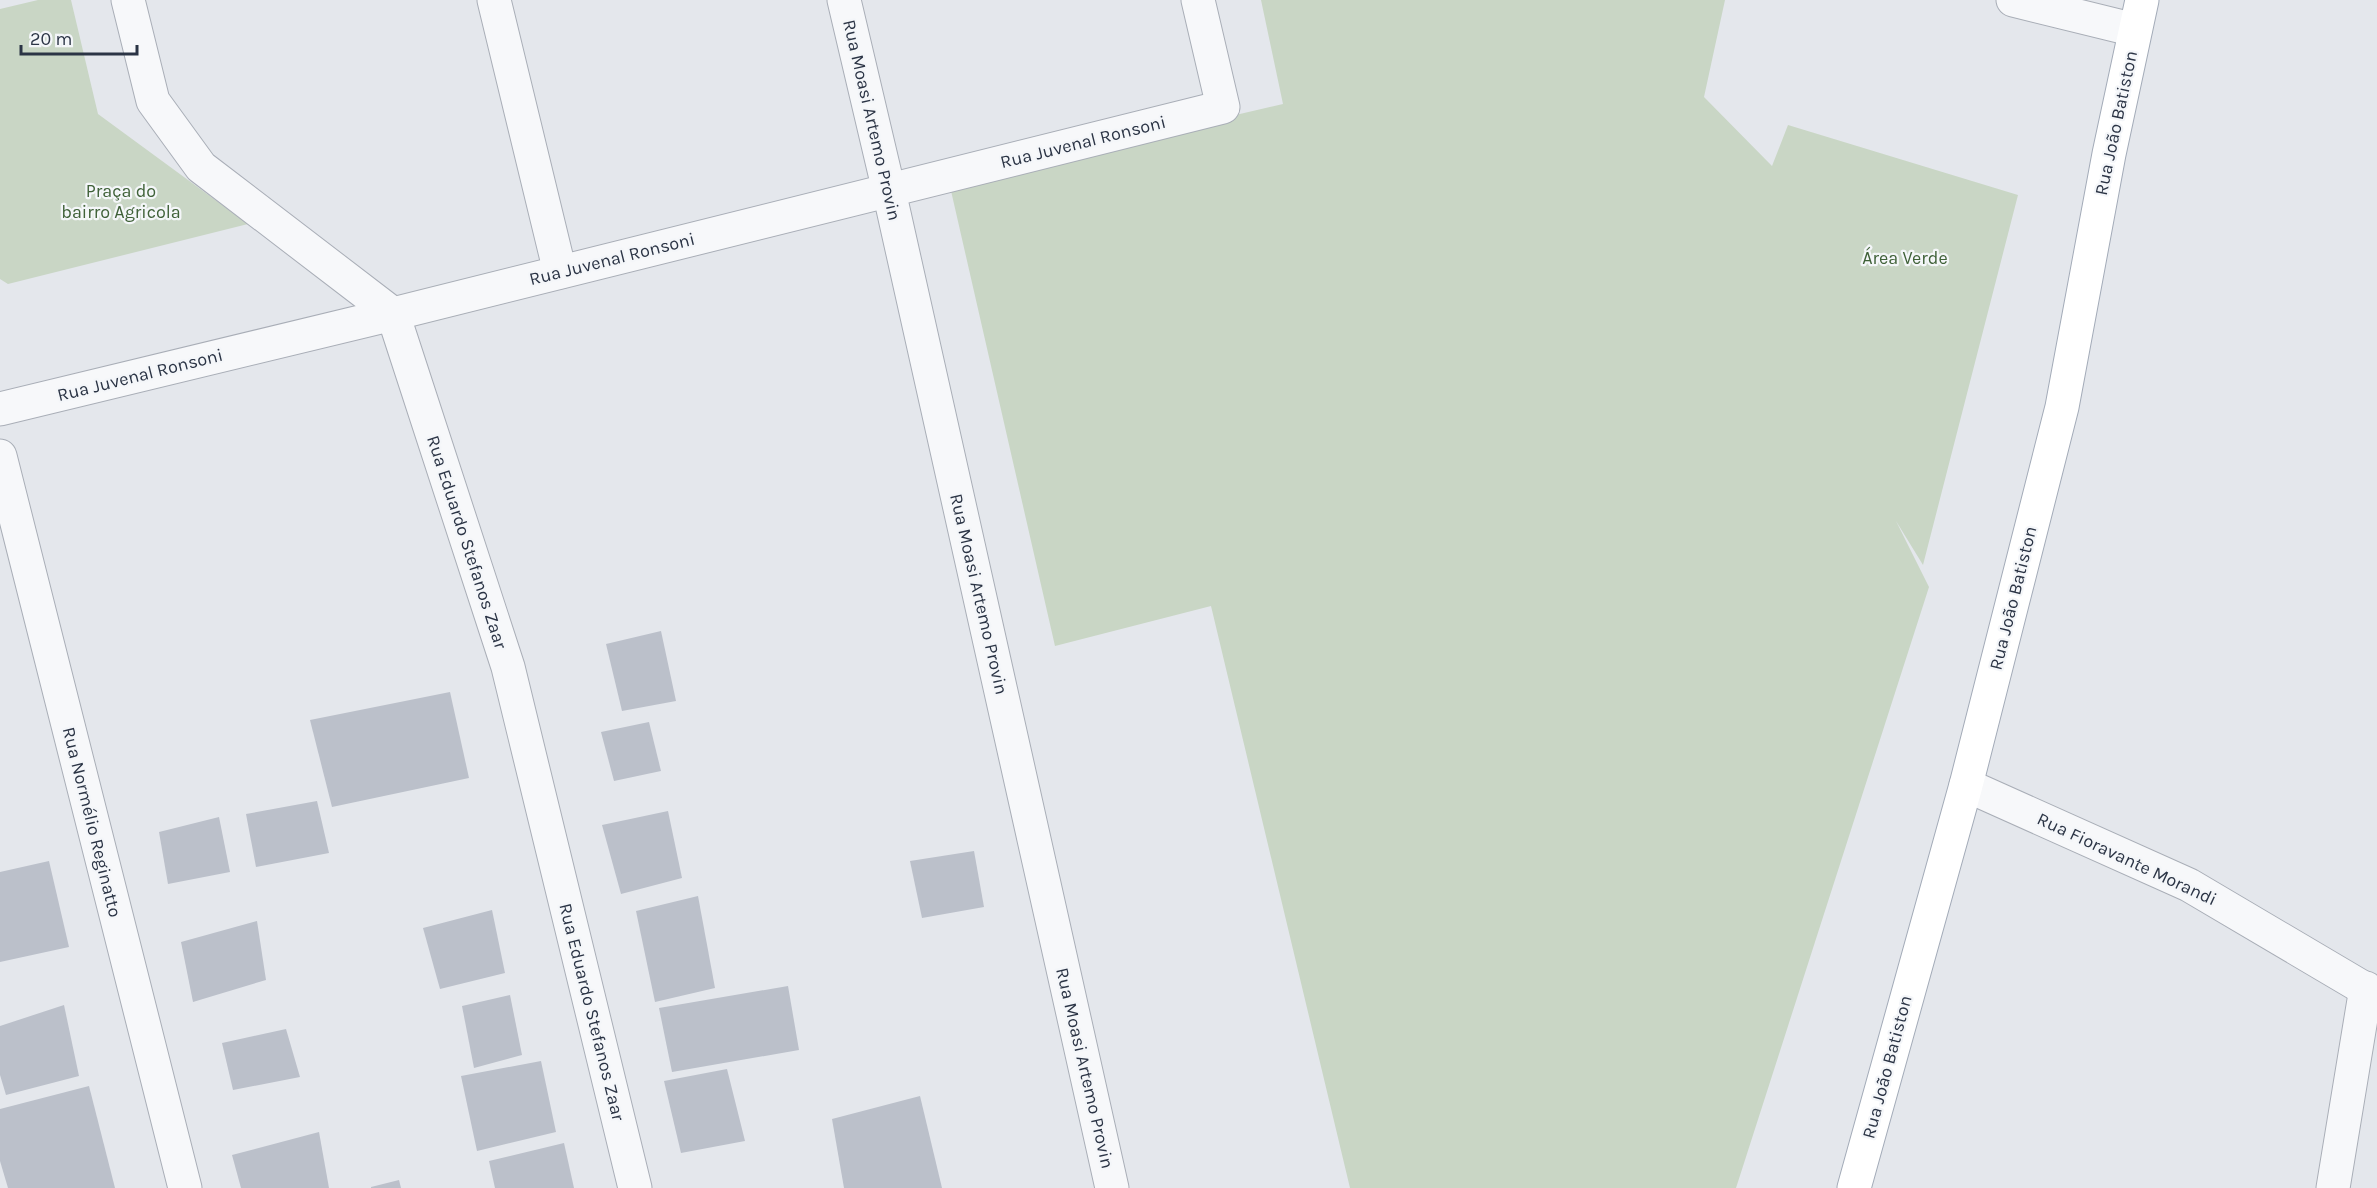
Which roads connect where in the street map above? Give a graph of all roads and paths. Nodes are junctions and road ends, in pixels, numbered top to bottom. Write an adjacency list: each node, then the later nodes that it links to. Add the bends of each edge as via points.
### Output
1 (128, 0): 9 (street, via 153,101 201,167)
2 (494, 0): 8 (street)
3 (844, 0): 7 (street, Rua Moasi Artemo Provin)
4 (1198, 0): 7 (street, Rua Juvenal Ronsoni, via 1223,107)
5 (2013, 0): 6 (street)
6 (2139, 15): 12 (main road, Rua João Batiston, via 2062,407)
7 (889, 190): 8 (street, Rua Juvenal Ronsoni); 16 (street, Rua Moasi Artemo Provin)
8 (560, 272): 9 (street, Rua Juvenal Ronsoni)
9 (393, 314): 10 (street, Rua Juvenal Ronsoni); 15 (street, Rua Eduardo Stefanos Zaar, via 508,668)
10 (0, 409)
11 (0, 456): 14 (street, Rua Normélio Reginatto)
12 (1966, 785): 13 (street, Rua Fioravante Morandi, via 2189,885); 17 (main road, Rua João Batiston)
13 (2372, 992): 18 (street)
14 (185, 1188)
15 (635, 1188)
16 (1112, 1188)
17 (1854, 1188)
18 (2333, 1188)

